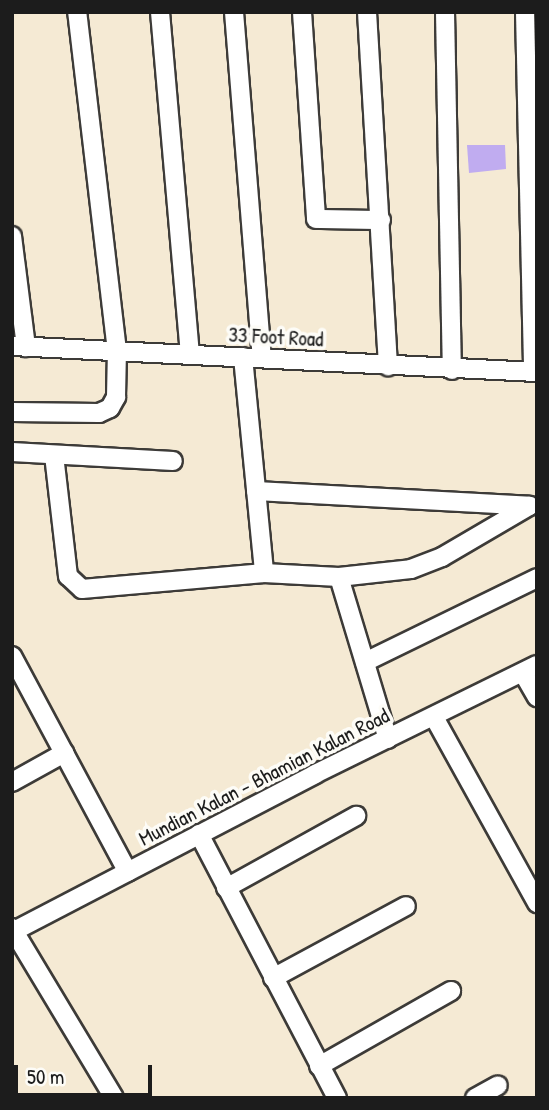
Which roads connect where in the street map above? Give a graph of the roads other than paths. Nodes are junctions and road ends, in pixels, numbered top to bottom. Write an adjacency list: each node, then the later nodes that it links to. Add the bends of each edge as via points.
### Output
1 (77, 12): 11 (street)
2 (160, 12): 12 (street)
3 (234, 12): 14 (street)
4 (302, 12): 8 (street, via 316,219)
5 (367, 12): 8 (street)
6 (446, 12): 16 (street)
7 (525, 12): 17 (street)
8 (381, 220): 15 (street)
9 (12, 236): 10 (street)
10 (19, 346): 11 (street, 33 Foot Road)
11 (117, 351): 12 (street, 33 Foot Road); 18 (street, via 116,397 110,408 77,415)
12 (190, 355): 13 (street, 33 Foot Road)
13 (243, 357): 14 (street, 33 Foot Road); 22 (street)
14 (262, 358): 15 (street, 33 Foot Road)
15 (387, 366): 16 (street, 33 Foot Road)
16 (452, 370): 17 (street, 33 Foot Road)
17 (535, 371)
18 (12, 412)
19 (12, 452): 20 (street)
20 (54, 454): 21 (street); 24 (street, via 72,584 82,589)
21 (173, 461)
22 (256, 491): 23 (street); 24 (street)
23 (533, 506): 25 (street, via 442,557 411,569)
24 (264, 572): 25 (street)
25 (339, 577): 28 (street)
26 (537, 578): 28 (street)
27 (12, 656): 33 (street)
28 (365, 662): 32 (street)
29 (530, 669): 30 (street); 31 (street, Mundian Kalan - Bhamian Kalan Road)
30 (537, 697)
31 (435, 716): 32 (street, Mundian Kalan - Bhamian Kalan Road); 39 (street)
32 (388, 739): 36 (street, Mundian Kalan - Bhamian Kalan Road)
33 (64, 753): 34 (street); 37 (street)
34 (12, 782)
35 (356, 816): 38 (street)
36 (199, 834): 37 (street, Mundian Kalan - Bhamian Kalan Road); 38 (street)
37 (128, 872): 41 (street, Mundian Kalan - Bhamian Kalan Road)
38 (226, 888): 42 (street)
39 (537, 903)
40 (407, 906): 42 (street)
41 (13, 930): 46 (street)
42 (272, 978): 44 (street)
43 (451, 991): 44 (street)
44 (319, 1066): 47 (street)
45 (498, 1086): 48 (street)
46 (114, 1098)
47 (337, 1098)
48 (475, 1098)

